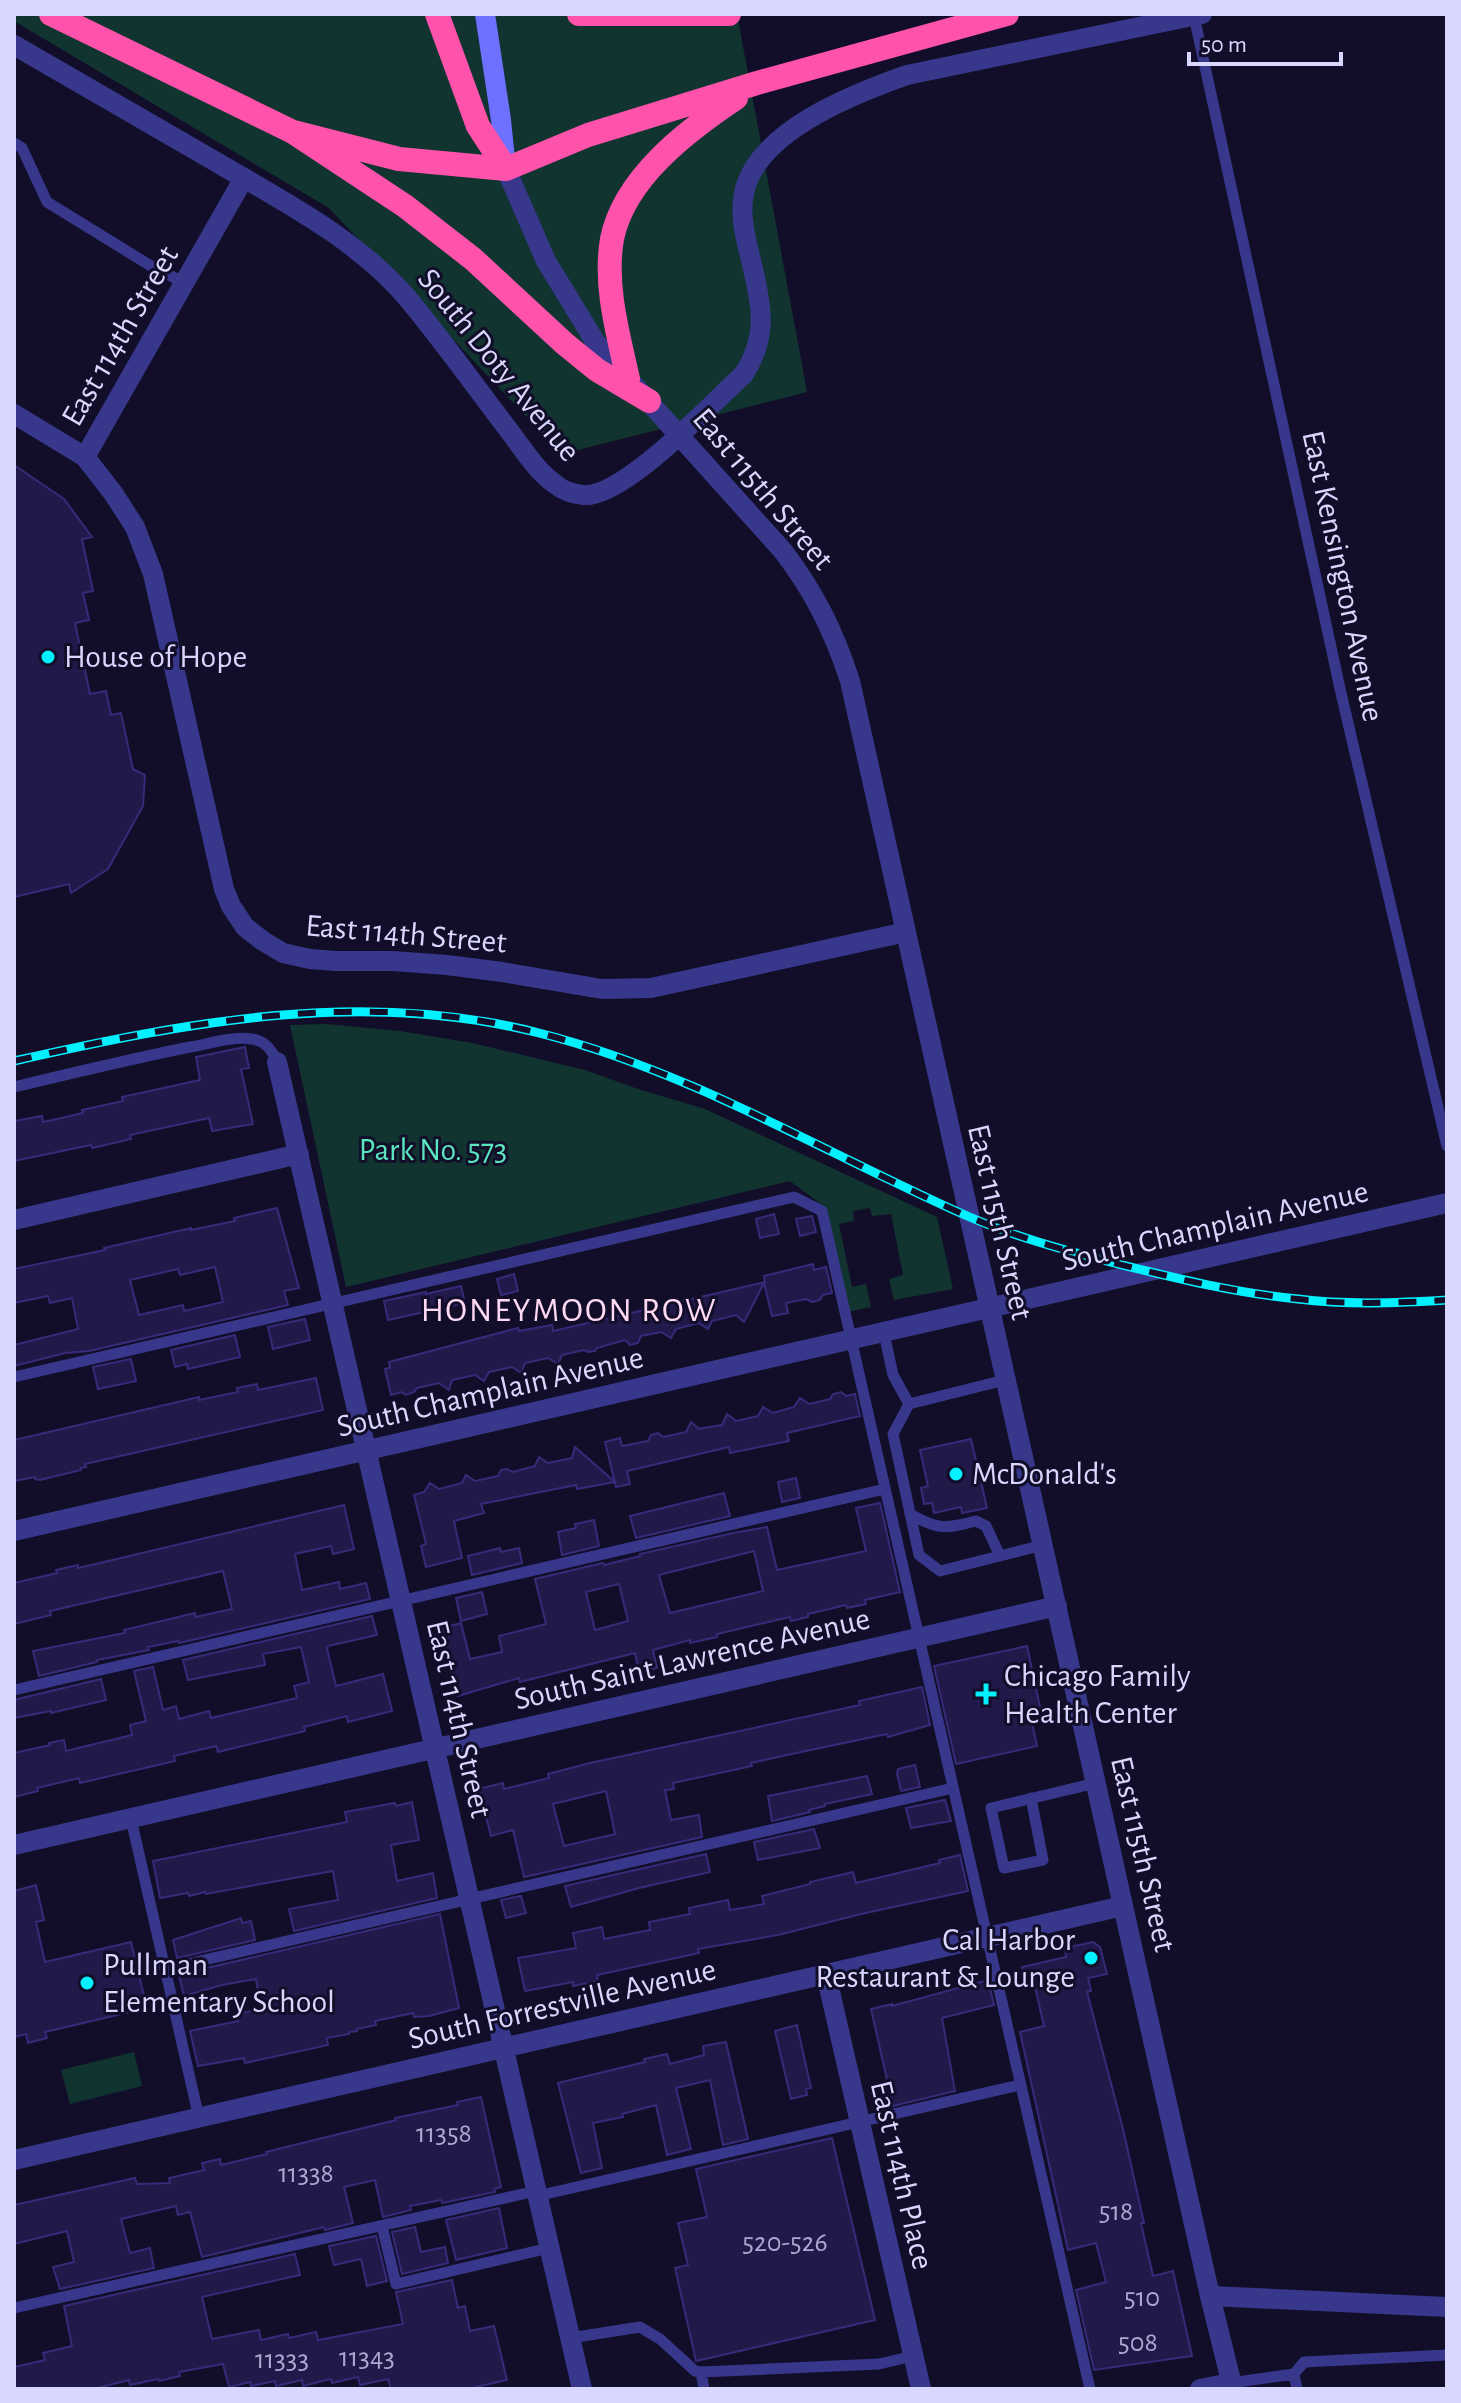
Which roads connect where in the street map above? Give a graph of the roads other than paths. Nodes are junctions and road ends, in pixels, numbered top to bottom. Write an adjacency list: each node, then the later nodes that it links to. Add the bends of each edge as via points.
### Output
1 (51, 14): 10 (highway)
2 (437, 14): 12 (highway, via 478,126)
3 (485, 14): 12 (main road)
4 (579, 14): 5 (highway)
5 (729, 14)
6 (1007, 14): 9 (highway)
7 (1198, 15): 18 (street, South Doty Avenue, via 907,75 792,130 756,165 743,201 761,317 753,359 744,374); 23 (lane, East Kensington Avenue, via 1341,693)
8 (14, 45): 13 (street, South Doty Avenue)
9 (757, 83): 12 (highway, via 588,135); 15 (highway, via 697,124 643,178 626,204 610,260 615,324)
10 (293, 132): 12 (highway, via 399,159); 16 (highway, via 405,206 597,370)
11 (14, 143): 14 (lane, via 22,148 47,202)
12 (506, 169): 15 (street, East 115th Street, via 546,261 596,343)
13 (244, 178): 14 (street, East 114th Street); 18 (street, South Doty Avenue, via 323,226 383,271 555,485 584,495 613,488)
14 (185, 283): 19 (street, East 114th Street)
15 (628, 379): 16 (street, East 115th Street)
16 (649, 401): 18 (street, East 115th Street)
17 (14, 414): 19 (street)
18 (679, 434): 20 (street, East 115th Street, via 806,581 839,646)
19 (85, 457): 20 (street, East 114th Street, via 135,527 153,574 224,889 245,927 283,953 310,959 447,965 626,990)
20 (906, 932): 28 (street, East 115th Street)
21 (277, 1062): 22 (lane, via 263,1043 221,1041); 24 (street, East 114th Street)
22 (14, 1087)
23 (1447, 1146)
24 (299, 1154): 26 (street); 27 (street, East 114th Street)
25 (1447, 1203): 28 (street, South Champlain Avenue)
26 (14, 1220)
27 (333, 1303): 30 (lane, via 794,1197 822,1211); 31 (lane); 34 (street, East 114th Street)
28 (989, 1309): 29 (street, South Champlain Avenue); 32 (street, East 115th Street)
29 (884, 1333): 30 (street, South Champlain Avenue); 33 (lane, via 893,1375)
30 (851, 1340): 34 (street, South Champlain Avenue); 35 (lane)
31 (14, 1377)
32 (1005, 1380): 33 (lane); 38 (street, East 115th Street)
33 (909, 1404): 36 (lane, via 893,1434)
34 (367, 1451): 37 (street, South Champlain Avenue); 40 (street, East 114th Street)
35 (885, 1489): 40 (lane); 42 (lane)
36 (910, 1514): 39 (lane, via 932,1527 976,1521 986,1526); 39 (lane, via 919,1555 940,1571)
37 (14, 1531)
38 (1043, 1545): 39 (lane); 41 (street, East 115th Street)
39 (1000, 1556)
40 (401, 1601): 43 (lane); 44 (street, East 114th Street)
41 (1057, 1606): 42 (street, South Saint Lawrence Avenue); 45 (street, East 115th Street)
42 (919, 1638): 44 (street, South Saint Lawrence Avenue); 46 (lane)
43 (14, 1690)
44 (435, 1749): 48 (street, South Saint Lawrence Avenue); 50 (street, East 114th Street)
45 (1096, 1783): 47 (lane); 51 (street, East 115th Street)
46 (953, 1788): 50 (lane); 52 (lane)
47 (1031, 1798): 47 (lane, via 991,1808 1004,1868 1043,1860)
48 (131, 1819): 49 (street, South Saint Lawrence Avenue); 53 (lane)
49 (14, 1845)
50 (469, 1899): 53 (lane); 55 (street, East 114th Street)
51 (1123, 1906): 52 (street, South Forrestville Avenue); 63 (street, East 115th Street)
52 (987, 1937): 54 (street, South Forrestville Avenue); 56 (lane)
53 (165, 1969): 57 (lane)
54 (826, 1974): 55 (street, South Forrestville Avenue); 58 (street, East 114th Place)
55 (503, 2048): 57 (street, South Forrestville Avenue); 60 (street, East 114th Street)
56 (1020, 2085): 58 (lane); 75 (lane)
57 (199, 2118): 59 (street, South Forrestville Avenue)
58 (859, 2121): 60 (lane); 68 (street, East 114th Place)
59 (14, 2160)
60 (537, 2194): 61 (lane); 62 (street, East 114th Street)
61 (382, 2226): 62 (lane, via 396,2284); 65 (lane)
62 (549, 2248): 66 (street, East 114th Street)
63 (1210, 2296): 64 (street); 71 (street, East 115th Street)
64 (1447, 2307)
65 (14, 2308)
66 (570, 2338): 69 (lane, via 640,2327); 72 (street, East 114th Street)
67 (1447, 2355): 70 (lane, via 1304,2362)
68 (913, 2356): 69 (lane, via 879,2364); 74 (street, East 114th Place)
69 (701, 2372): 73 (lane)
70 (1294, 2374): 71 (lane); 77 (lane)
71 (1231, 2387): 76 (street)
72 (582, 2389)
73 (704, 2389)
74 (921, 2389)
75 (1090, 2389)
76 (1200, 2389)
77 (1297, 2389)

